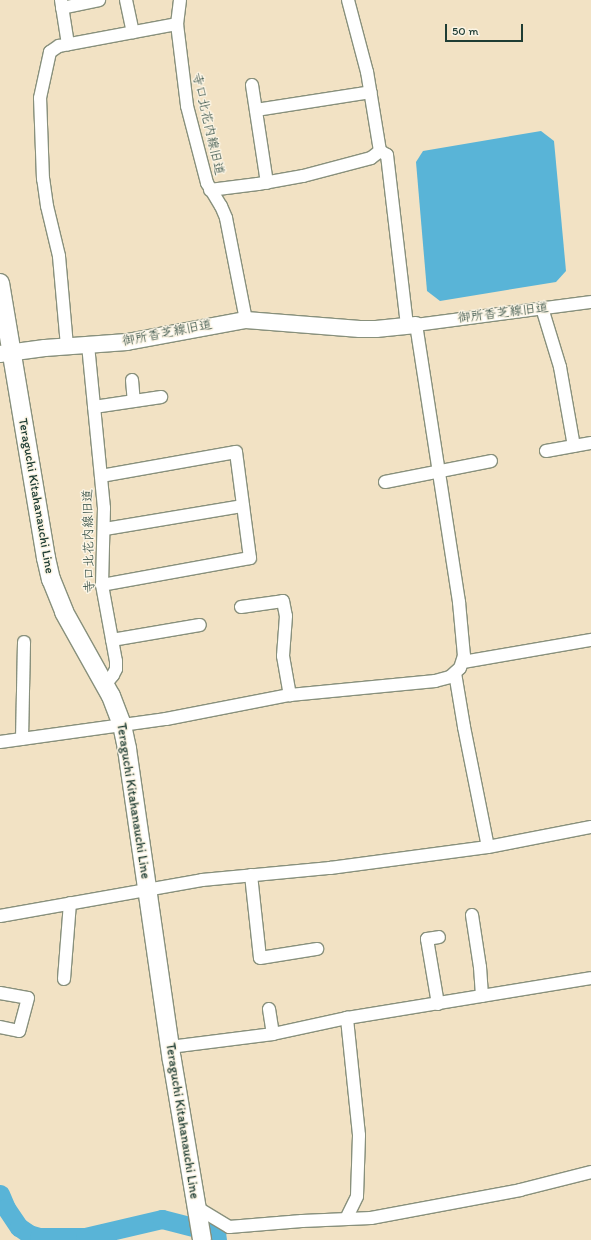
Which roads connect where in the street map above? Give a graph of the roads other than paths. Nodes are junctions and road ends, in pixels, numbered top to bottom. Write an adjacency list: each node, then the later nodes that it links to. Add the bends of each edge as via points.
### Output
1 (99, 0): 6 (street)
2 (126, 0): 8 (street)
3 (176, 0): 4 (street)
4 (180, 0): 7 (street, 寺口北花内線旧道)
5 (352, 1): 11 (street)
6 (61, 4): 9 (street)
7 (177, 24): 8 (street); 15 (street, 寺口北花内線旧道, via 187,106)
8 (133, 32): 9 (street)
9 (68, 44): 22 (street, via 54,48 50,52 40,98 44,186 59,256)
10 (252, 85): 12 (street)
11 (371, 92): 12 (street); 13 (street)
12 (256, 110): 14 (street)
13 (380, 151): 14 (street, via 371,158); 20 (street, via 387,156)
14 (267, 183): 15 (street)
15 (210, 190): 19 (street, 寺口北花内線旧道, via 226,218)
16 (0, 283): 23 (main road, Teraguchi Kitahanauchi Line)
17 (591, 302): 18 (street, 御所香芝線旧道)
18 (542, 308): 20 (street, 御所香芝線旧道); 29 (street, via 560,367)
19 (246, 320): 20 (street, 御所香芝線旧道, via 360,328); 21 (street, 御所香芝線旧道, via 127,342)
20 (411, 325): 32 (street)
21 (88, 345): 22 (street, 御所香芝線旧道); 27 (street, 寺口北花内線旧道)
22 (67, 346): 23 (street, 御所香芝線旧道)
23 (6, 353): 45 (main road, Teraguchi Kitahanauchi Line, via 51,579 64,612)
24 (132, 380): 26 (street)
25 (161, 397): 26 (street)
26 (134, 401): 27 (street)
27 (94, 406): 33 (street, 寺口北花内線旧道)
28 (591, 443): 29 (street)
29 (574, 446): 30 (street)
30 (546, 451)
31 (491, 461): 32 (street)
32 (439, 472): 34 (street); 43 (street, via 459,602)
33 (101, 476): 35 (street, via 236,452); 36 (street, 寺口北花内線旧道)
34 (385, 482)
35 (243, 506): 36 (street); 37 (street, via 250,558)
36 (105, 529): 37 (street, 寺口北花内線旧道)
37 (102, 585): 40 (street, 寺口北花内線旧道)
38 (241, 607): 46 (street, via 284,601 286,616 283,656)
39 (200, 625): 40 (street)
40 (112, 640): 45 (street, 寺口北花内線旧道, via 116,669)
41 (591, 640): 43 (street)
42 (24, 642): 48 (street)
43 (463, 662): 44 (street)
44 (455, 672): 46 (street, via 435,681); 51 (street)
45 (105, 684): 47 (main road, Teraguchi Kitahanauchi Line)
46 (290, 695): 47 (street)
47 (122, 725): 48 (street); 53 (main road, Teraguchi Kitahanauchi Line)
48 (22, 739): 49 (street)
49 (0, 742)
50 (591, 827): 51 (street)
51 (488, 847): 52 (street, via 330,868)
52 (251, 875): 53 (street); 58 (street, via 260,958)
53 (147, 889): 54 (street); 68 (main road, Teraguchi Kitahanauchi Line)
54 (70, 903): 56 (street); 60 (street)
55 (472, 915): 62 (street)
56 (0, 916)
57 (439, 937): 63 (street, via 427,939)
58 (317, 949)
59 (591, 978): 62 (street)
60 (64, 979)
61 (0, 993): 66 (street, via 28,998 19,1032)
62 (482, 996): 63 (street)
63 (438, 1004): 65 (street)
64 (269, 1009): 67 (street)
65 (347, 1018): 67 (street); 70 (street, via 359,1135 357,1196)
66 (0, 1027)
67 (273, 1034): 68 (street)
68 (170, 1047): 71 (main road, Teraguchi Kitahanauchi Line)
69 (591, 1172): 70 (street, via 520,1190 485,1195 407,1213)
70 (346, 1219): 71 (street, via 229,1227)
71 (199, 1226)

